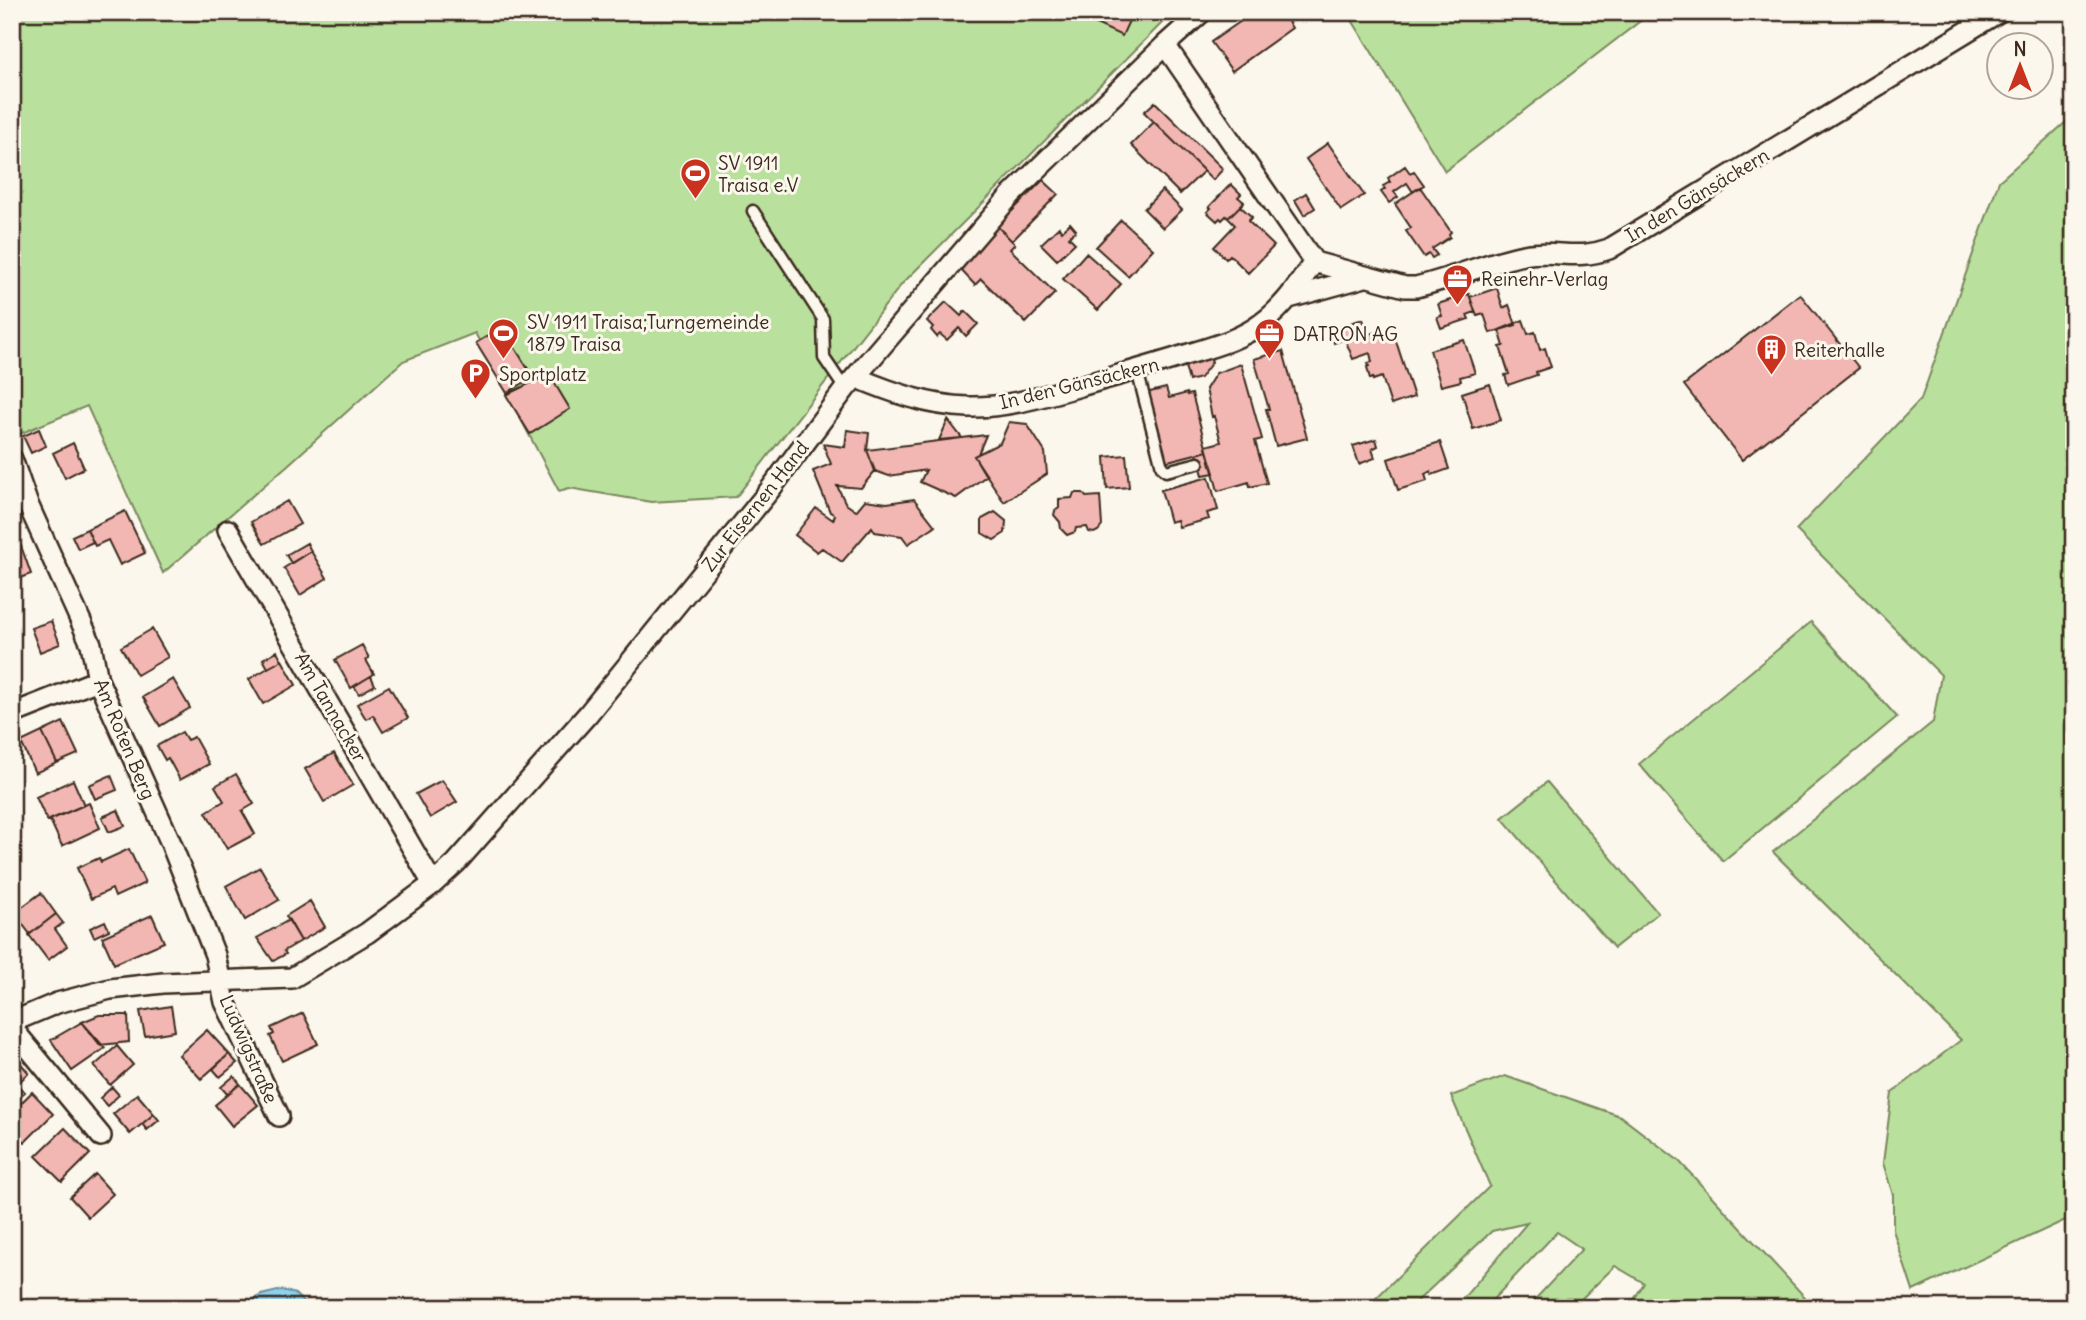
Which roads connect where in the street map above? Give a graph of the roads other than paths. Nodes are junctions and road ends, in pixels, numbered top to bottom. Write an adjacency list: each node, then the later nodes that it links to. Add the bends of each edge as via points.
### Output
1 (1202, 12): 3 (street, Zur Eisernen Hand)
2 (1999, 12): 6 (street, In den Gänsäckern, via 1609,249 1574,256 1524,255 1416,287)
3 (1165, 45): 5 (street); 9 (street, Zur Eisernen Hand, via 1011,195)
4 (753, 211): 9 (lane, via 823,318 824,358)
5 (1314, 262): 6 (street, In den Gänsäckern); 7 (street, In den Gänsäckern)
6 (1366, 277): 7 (street, In den Gänsäckern)
7 (1289, 298): 8 (street, In den Gänsäckern, via 1237,339)
8 (1137, 370): 9 (street, In den Gänsäckern, via 1014,403 968,407); 11 (lane, via 1163,467 1166,471)
9 (850, 383): 16 (street, Zur Eisernen Hand, via 769,491 588,714)
10 (12, 459): 12 (street, Am Roten Berg)
11 (1198, 463)
12 (20, 505): 14 (street, Am Roten Berg, via 91,644)
13 (228, 530): 16 (street, Am Tannacker)
14 (98, 680): 15 (street); 18 (street, Am Roten Berg, via 170,841 215,955)
15 (12, 714)
16 (433, 884): 17 (street, Zur Eisernen Hand, via 367,933)
17 (292, 978): 18 (street, Ludwigstraße)
18 (220, 981): 19 (street, Ludwigstraße, via 110,989 57,1003); 20 (street, Ludwigstraße, via 225,1002)
19 (12, 1025): 21 (street)
20 (279, 1116)
21 (101, 1136)

